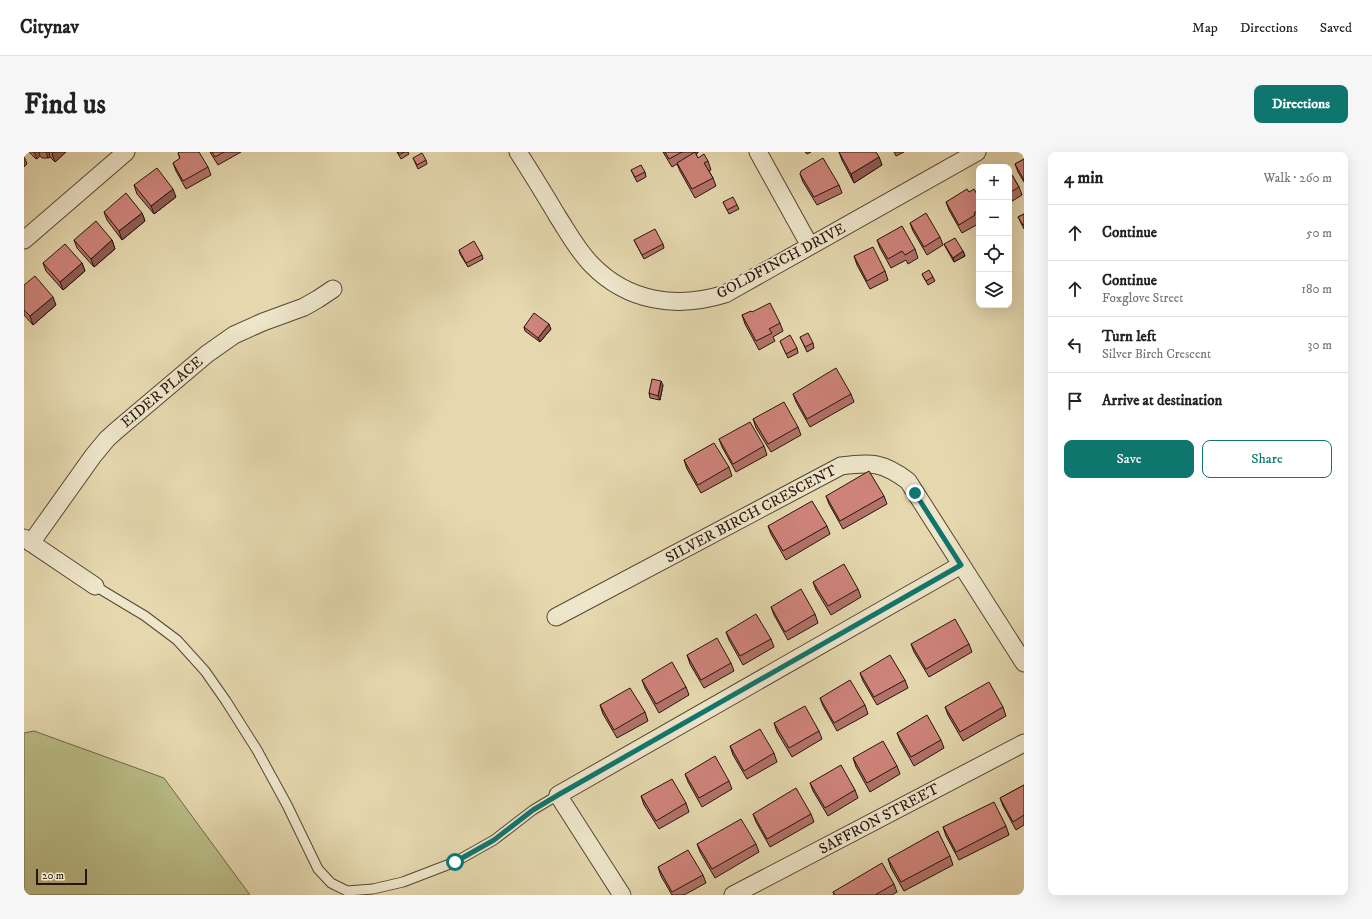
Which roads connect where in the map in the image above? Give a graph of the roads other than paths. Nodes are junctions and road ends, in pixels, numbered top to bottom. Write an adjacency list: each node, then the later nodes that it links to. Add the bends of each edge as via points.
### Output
1 (126, 152): 5 (street)
2 (518, 152): 6 (street, GOLDFINCH DRIVE, via 582,254 607,278 643,297 677,302 708,299 725,294)
3 (758, 152): 6 (street)
4 (977, 152): 6 (street, GOLDFINCH DRIVE)
5 (24, 240)
6 (810, 246)
7 (333, 289): 8 (street, EIDER PLACE, via 304,307 234,335 202,359 107,439)
8 (28, 541): 10 (street)
9 (961, 565): 11 (street, SILVER BIRCH CRESCENT, via 908,481 895,471 880,465 860,463 841,466); 12 (street, SILVER BIRCH CRESCENT); 14 (street)
10 (95, 586): 14 (lane, via 145,616 177,640 205,671 257,750 318,868 331,883 347,891 373,889 404,882 455,862 494,840 533,810)
11 (556, 617)
12 (1024, 663)
13 (1024, 743): 16 (street, SAFFRON STREET)
14 (558, 795): 15 (street)
15 (622, 895)
16 (733, 895)

